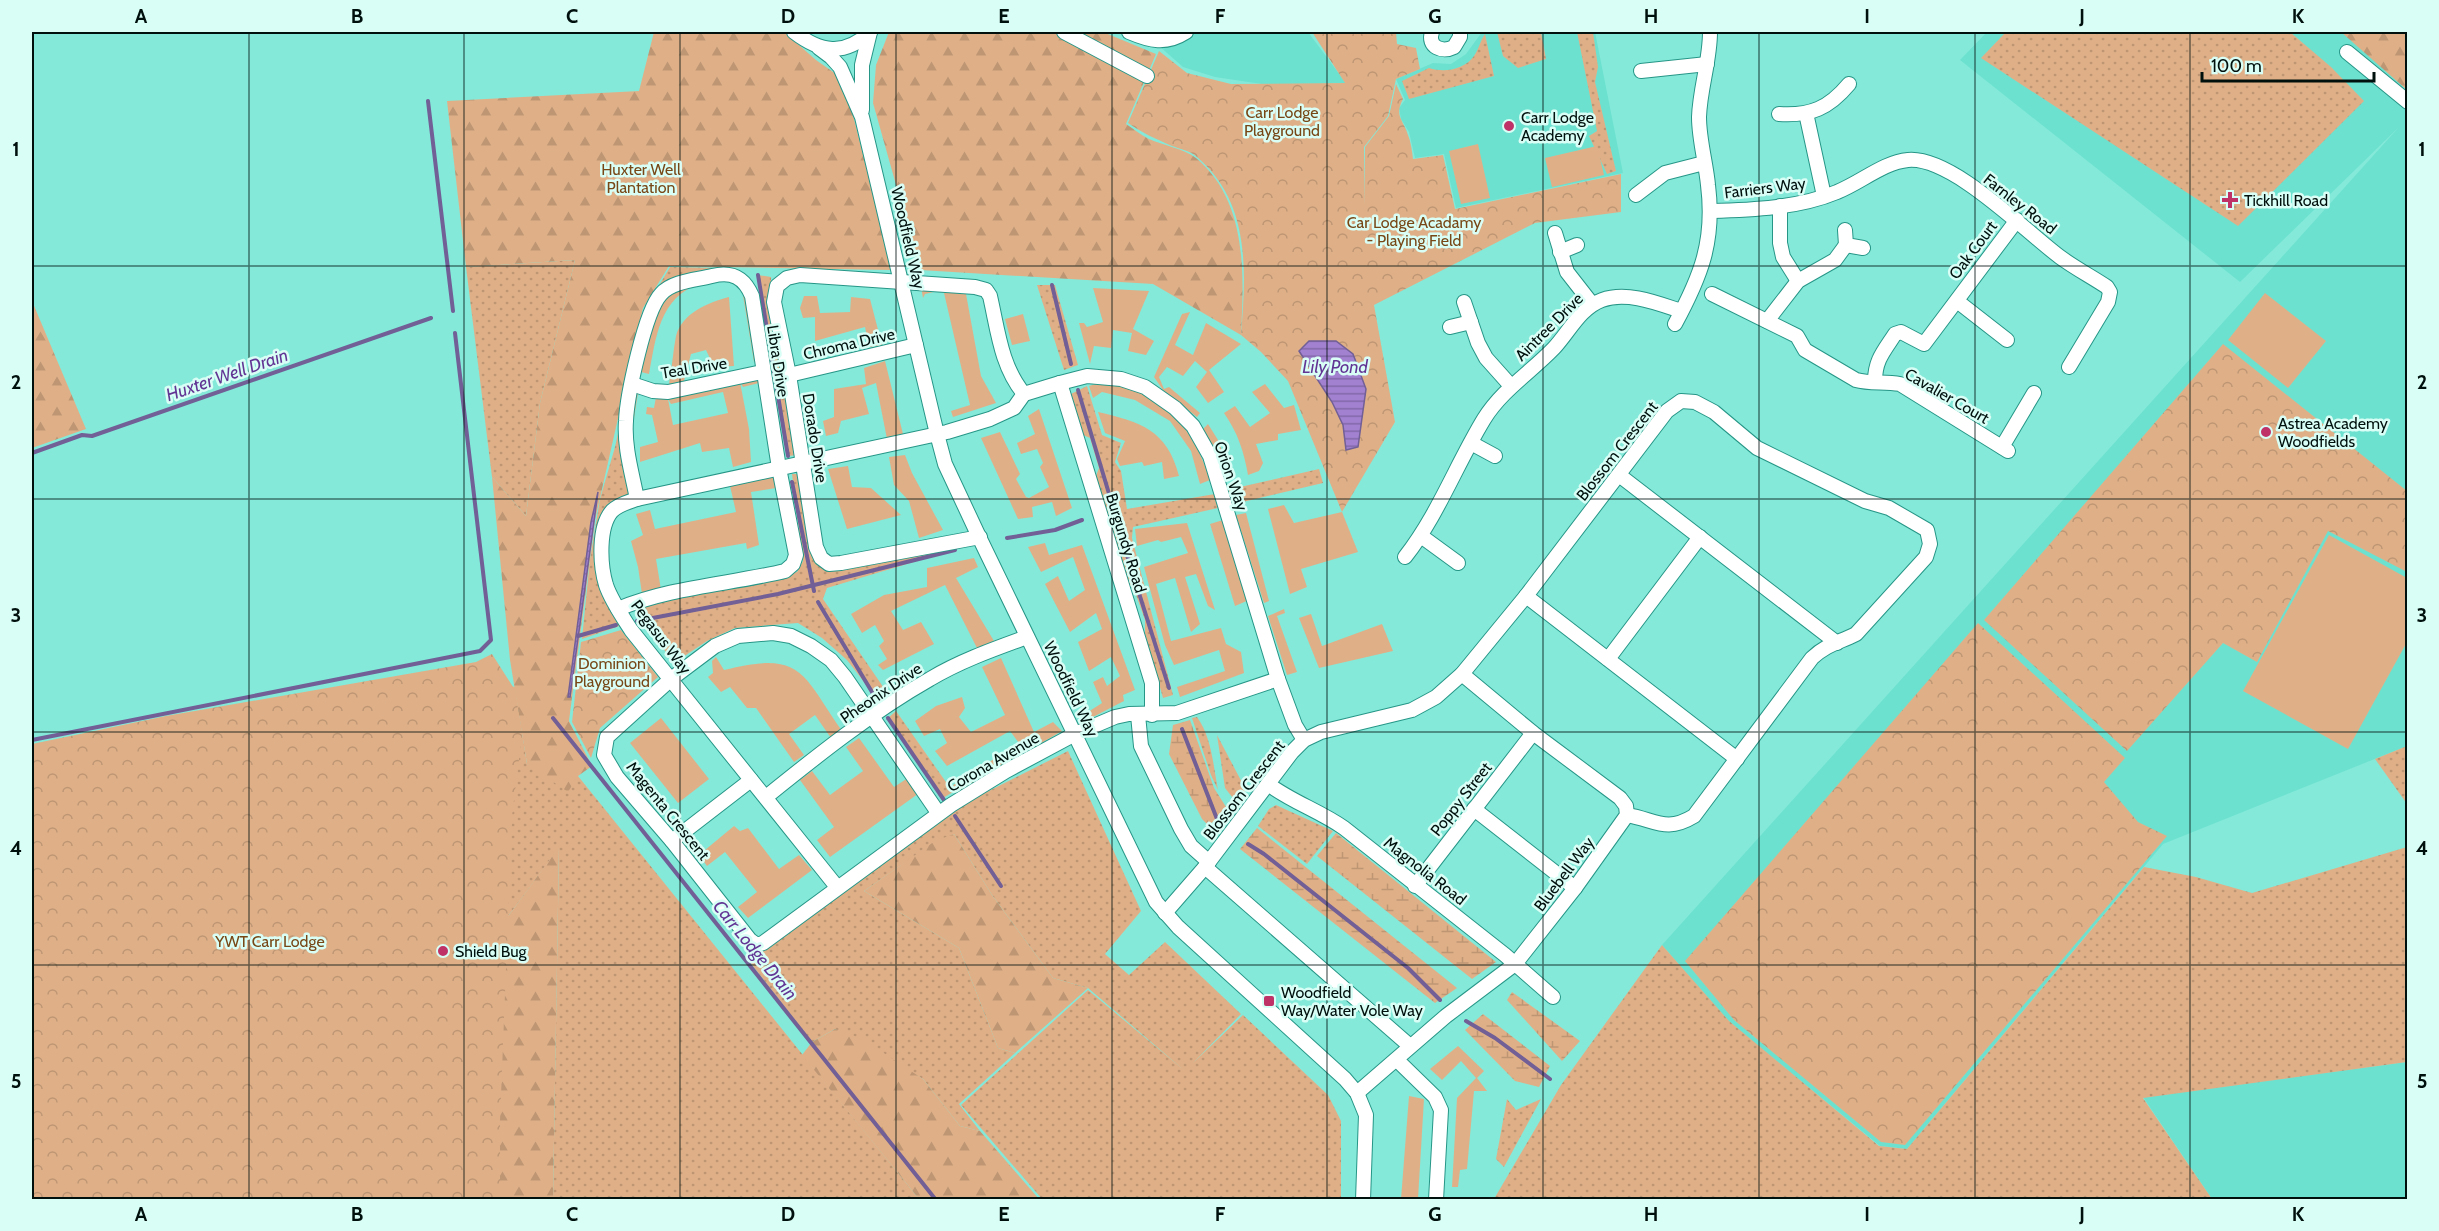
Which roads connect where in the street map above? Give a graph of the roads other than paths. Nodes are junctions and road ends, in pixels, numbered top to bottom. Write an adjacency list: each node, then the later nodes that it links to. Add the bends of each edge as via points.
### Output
1 (794, 32): 9 (street, Woodfield Way)
2 (870, 32): 9 (street, via 848,47); 18 (street, Woodfield Way, via 862,65)
3 (1064, 32): 13 (street)
4 (1129, 32): 5 (street, via 1163,42)
5 (1186, 32)
6 (1432, 32): 8 (street, via 1432,42 1442,50 1454,47)
7 (1710, 32): 11 (street)
8 (1462, 34)
9 (819, 48): 18 (street, Woodfield Way, via 840,67)
10 (2348, 52): 15 (street)
11 (1707, 64): 12 (street); 19 (street, via 1699,116)
12 (1641, 71)
13 (1147, 76)
14 (1849, 84): 16 (street, via 1836,99)
15 (2408, 102)
16 (1806, 113): 17 (street); 21 (street)
17 (1779, 114)
18 (862, 117): 32 (street, Woodfield Way)
19 (1704, 163): 20 (street, via 1665,173); 23 (street)
20 (1636, 195)
21 (1824, 196): 22 (street, Farriers Way); 24 (street, Farnley Road, via 1893,164 1923,161 1982,193)
22 (1780, 206): 23 (street, Farriers Way); 31 (street, via 1783,256)
23 (1711, 211): 36 (street, Aintree Drive, via 1705,258 1678,318 1656,302 1618,296)
24 (2017, 220): 34 (street, Oak Court); 42 (street, Farnley Road, via 2110,292 2108,302)
25 (1845, 230): 28 (street)
26 (1555, 234): 30 (street)
27 (1577, 245): 30 (street)
28 (1846, 245): 29 (street); 31 (street, via 1835,260)
29 (1863, 248)
30 (1560, 252): 36 (street, via 1567,272)
31 (1798, 281): 37 (street)
32 (901, 282): 41 (street, Woodfield Way); 44 (street, Dorado Drive, via 800,275 777,286 774,302); 50 (street, via 986,290 1005,363 1012,381)
33 (1712, 294): 37 (street, Cavalier Court)
34 (1957, 301): 40 (street, Oak Court); 45 (street, Oak Court, via 1924,344 1901,332 1895,333 1875,367)
35 (1464, 302): 38 (street)
36 (1592, 304): 48 (street, Aintree Drive, via 1556,346)
37 (1767, 321): 45 (street, Cavalier Court, via 1797,336 1805,350 1856,380)
38 (1471, 322): 39 (street); 48 (street, via 1486,358)
39 (1450, 327)
40 (2007, 340)
41 (916, 345): 44 (street, Chroma Drive); 51 (street, Woodfield Way)
42 (2069, 367)
43 (762, 372): 47 (street, Teal Drive, via 668,392); 47 (street, Libra Drive, via 747,284 723,273 674,285 662,293 651,309); 55 (street, Libra Drive)
44 (789, 375): 54 (street, Dorado Drive)
45 (1875, 381): 49 (street, Cavalier Court, via 1900,384 2005,449)
46 (1060, 383): 50 (street, Orion Way); 70 (street, Orion Way, via 1087,376 1121,379 1145,387 1193,426 1210,456); 71 (street, Burgundy Road, via 1152,683)
47 (632, 384): 57 (street, Libra Drive, via 626,421 627,447)
48 (1511, 386): 52 (street, Aintree Drive)
49 (2034, 393)
50 (1024, 394): 51 (street, Orion Way, via 1014,408 990,419)
51 (936, 434): 54 (street, Pegasus Way); 59 (street, Woodfield Way, via 945,464)
52 (1471, 443): 53 (street); 58 (street, Aintree Drive)
53 (1495, 456)
54 (801, 463): 55 (street, Pegasus Way); 59 (street, Dorado Drive, via 816,547 828,564)
55 (779, 468): 57 (street, Pegasus Way); 64 (street, Libra Drive, via 796,555 794,564 786,571 635,602)
56 (1619, 475): 60 (street); 63 (street, Blossom Crescent); 66 (street, Blossom Crescent, via 1667,411 1681,401 1695,402 1714,412 1757,448 1865,501 1889,508 1927,530 1930,544 1926,557 1856,634)
57 (637, 499): 64 (street, Pegasus Way, via 612,512 601,544 606,585)
58 (1421, 536): 61 (street, Aintree Drive); 62 (street)
59 (980, 537): 65 (street, Woodfield Way)
60 (1700, 537): 66 (street); 67 (street)
61 (1405, 557)
62 (1458, 563)
63 (1526, 596): 67 (street); 68 (street, Blossom Crescent)
64 (618, 609): 69 (street, Pegasus Way)
65 (1027, 637): 72 (street, Pheonix Drive, via 931,678); 74 (street, Woodfield Way)
66 (1837, 643): 76 (street, Blossom Crescent, via 1825,646 1812,658)
67 (1608, 658): 76 (street)
68 (1462, 674): 73 (street); 75 (street, Blossom Crescent, via 1436,697 1412,710 1321,732)
69 (671, 679): 72 (street, Magenta Crescent, via 716,646 738,636 791,636 831,660); 77 (street, Pegasus Way); 83 (street, Magenta Crescent, via 607,737 604,755 617,777)
70 (1278, 679): 71 (street, Corona Avenue, via 1177,713); 75 (street, Orion Way)
71 (1145, 715): 74 (street, Corona Avenue, via 1115,717); 84 (street, Burgundy Road, via 1141,746 1191,846)
72 (874, 716): 79 (street, Pheonix Drive); 81 (street, Magenta Crescent)
73 (1533, 733): 80 (street, Poppy Street); 82 (street, via 1620,798)
74 (1075, 734): 81 (street, Corona Avenue, via 1006,771); 88 (street, Woodfield Way)
75 (1304, 740): 78 (street, Blossom Crescent)
76 (1737, 759): 82 (street, Blossom Crescent, via 1694,816 1679,825 1664,826)
77 (751, 780): 79 (street, Pegasus Way); 83 (street)
78 (1268, 784): 84 (street, Blossom Crescent); 85 (street, Magnolia Road, via 1289,800 1337,823)
79 (766, 797): 86 (street, Pegasus Way)
80 (1474, 809): 85 (street, Poppy Street); 87 (street)
81 (939, 814): 86 (street, Corona Avenue)
82 (1628, 815): 87 (street, Bluebell Way)
83 (672, 841): 89 (street, Magenta Crescent)
84 (1207, 864): 88 (street, Blossom Crescent); 92 (street, Burgundy Road)
85 (1415, 886): 90 (street, Magnolia Road)
86 (837, 887): 89 (street, Corona Avenue)
87 (1575, 888): 90 (street, Bluebell Way)
88 (1165, 913): 94 (street, Woodfield Way)
89 (757, 945)
90 (1515, 964): 91 (street, Magnolia Road); 92 (street, Bluebell Way)
91 (1552, 997)
92 (1410, 1046): 93 (street, Bluebell Way)
93 (1397, 1060): 94 (street, Bluebell Way); 96 (street, via 1436,1097 1441,1110)
94 (1357, 1093): 95 (street, Woodfield Way, via 1366,1115)
95 (1363, 1200)
96 (1436, 1200)

